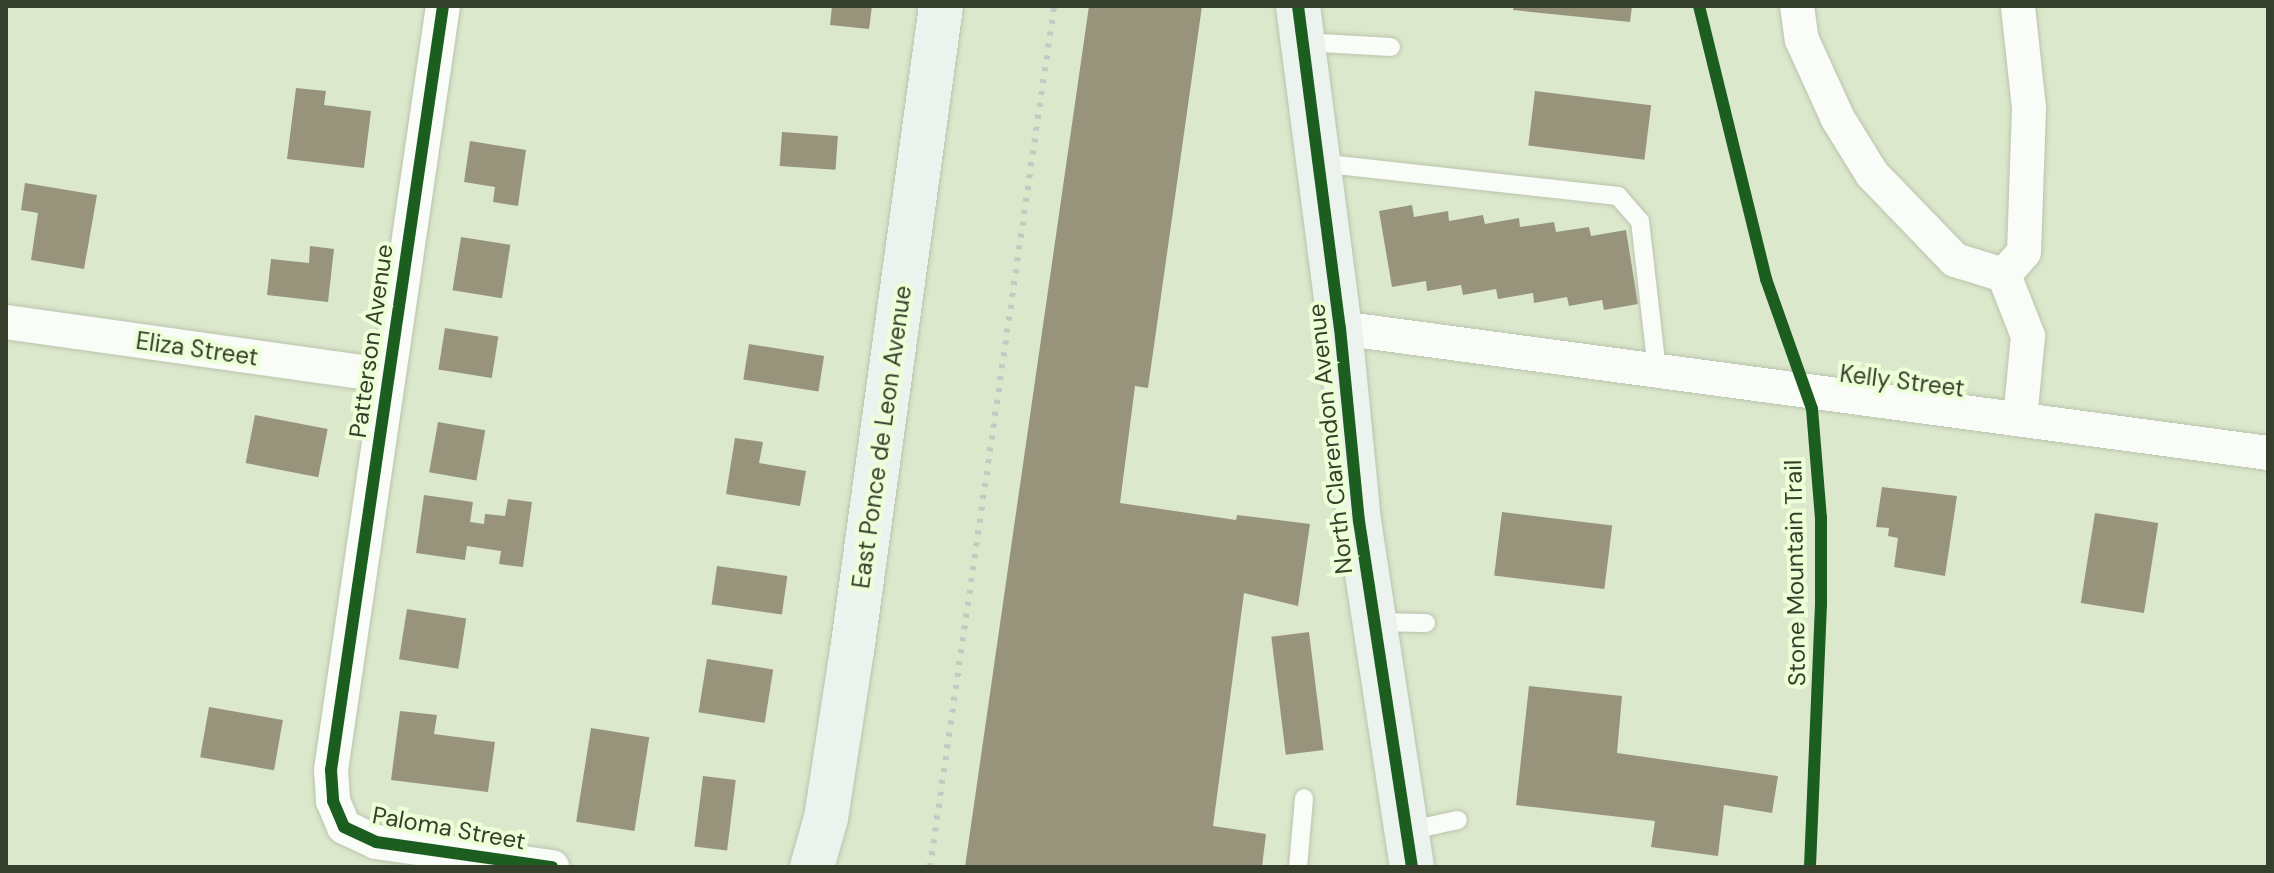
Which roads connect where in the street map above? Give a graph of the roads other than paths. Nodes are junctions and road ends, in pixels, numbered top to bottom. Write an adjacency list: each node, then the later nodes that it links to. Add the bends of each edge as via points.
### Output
1 (443, 6): 12 (street, Patterson Avenue)
2 (941, 6): 22 (main road, East Ponce de Leon Avenue, via 852,651 826,818)
3 (1797, 6): 8 (street, via 1802,40 1838,119 1872,174 1955,260)
4 (2018, 6): 8 (street, via 2029,108 2024,252)
5 (1300, 24): 6 (lane); 7 (main road, North Clarendon Avenue)
6 (1391, 47)
7 (1319, 163): 10 (main road, North Clarendon Avenue); 11 (lane, via 1618,196 1640,221)
8 (2004, 275): 13 (street, via 2028,336)
9 (6, 322): 12 (street, Eliza Street)
10 (1340, 328): 11 (street, Kelly Street); 15 (main road, North Clarendon Avenue)
11 (1657, 371): 13 (street, Kelly Street)
12 (388, 376): 17 (street, Patterson Avenue)
13 (2020, 419): 14 (street, Kelly Street)
14 (2268, 453)
15 (1373, 622): 16 (lane); 20 (main road, North Clarendon Avenue)
16 (1426, 623)
17 (347, 683): 21 (street, Paloma Street, via 331,770 333,801 344,827 376,842)
18 (1304, 798): 23 (lane)
19 (1458, 820): 20 (lane)
20 (1410, 849)
21 (552, 867)
22 (812, 867)
23 (1298, 867)

